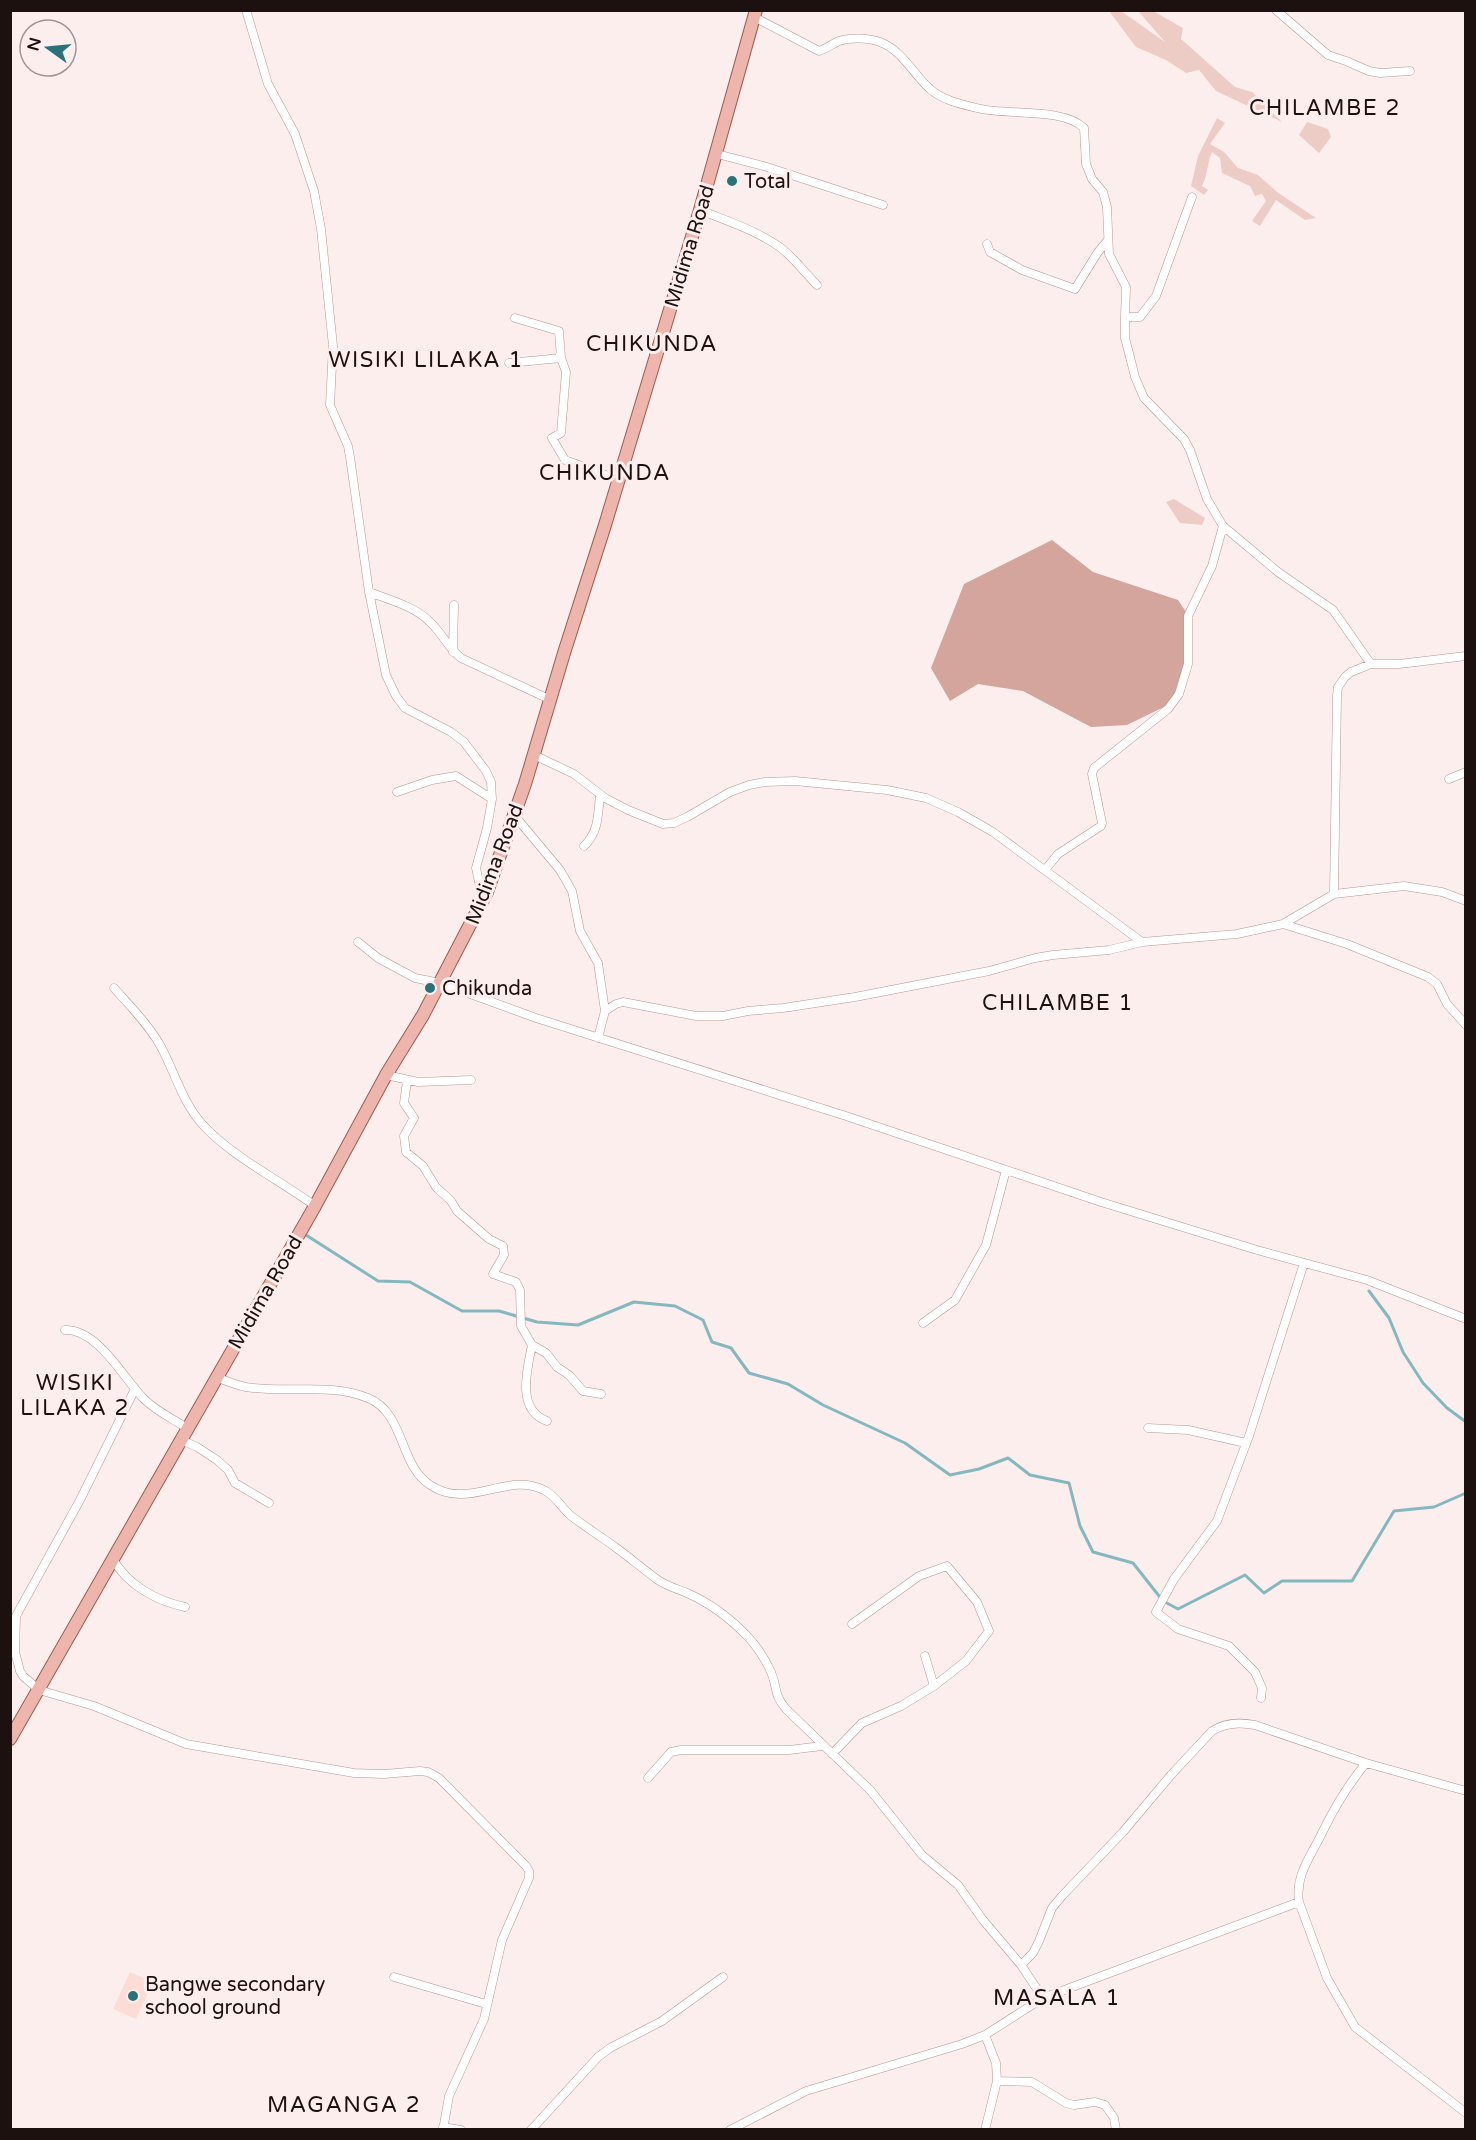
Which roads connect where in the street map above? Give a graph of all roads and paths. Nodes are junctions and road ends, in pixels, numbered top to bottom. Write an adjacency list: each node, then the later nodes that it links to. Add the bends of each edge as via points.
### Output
1 (246, 10): 18 (street, via 268,84 295,134 318,208 333,346 330,405 348,446)
2 (1276, 10): 4 (street, via 1328,55 1380,74)
3 (755, 14): 5 (main road, Midima Road); 9 (street, via 819,51 852,39 882,43 897,53 929,88 977,109 1048,114 1079,124 1083,128 1086,164 1106,198)
4 (1410, 71)
5 (717, 154): 7 (street); 8 (main road, Midima Road)
6 (1192, 197): 12 (street, via 1156,296 1140,317)
7 (883, 205)
8 (700, 210): 11 (street, via 779,246); 16 (main road, Midima Road)
9 (1108, 240): 10 (street, via 1075,289 1022,270 990,252); 12 (street, via 1109,254 1126,287)
10 (987, 244)
11 (817, 285)
12 (1125, 317): 17 (street, via 1125,338 1144,398 1184,439 1207,499)
13 (515, 318): 14 (street, via 559,331)
14 (560, 355): 15 (street, via 561,358); 16 (street, via 566,372 562,423 561,433 552,438 565,460)
15 (509, 363)
16 (619, 480): 23 (main road, Midima Road)
17 (1223, 526): 22 (street, via 1278,572 1333,610); 32 (street, via 1212,566 1188,616 1188,664 1179,694 1168,709 1094,768 1101,826 1058,854)
18 (369, 592): 20 (street, via 429,620); 29 (street, via 386,675 396,696 405,708 464,742 486,771)
19 (454, 605): 20 (street)
20 (453, 652): 23 (street)
21 (1466, 656): 22 (street)
22 (1371, 664): 34 (street, via 1351,672 1338,687)
23 (551, 700): 24 (main road, Midima Road)
24 (534, 755): 28 (street, via 574,774); 30 (main road, Midima Road)
25 (1466, 772): 26 (street)
26 (1449, 780)
27 (397, 792): 29 (street, via 456,776)
28 (600, 794): 31 (street, via 597,822 592,838); 32 (street, via 663,824 687,818 730,792 765,782 795,781 904,793 926,798 975,821)
29 (492, 798): 33 (street, via 476,868 479,882)
30 (514, 815): 33 (main road, Midima Road); 41 (street, via 568,881 580,931 598,963)
31 (584, 846)
32 (1044, 870): 38 (street)
33 (487, 892): 39 (main road, Midima Road)
34 (1334, 894): 35 (street, via 1404,886 1442,892); 36 (street)
35 (1466, 901)
36 (1283, 924): 38 (street, via 1237,934); 42 (street, via 1347,944 1428,977)
37 (358, 942): 39 (street, via 404,974)
38 (1142, 942): 41 (street, via 1109,950 1035,958 855,997 723,1017 622,1002)
39 (440, 984): 43 (street); 44 (main road, Midima Road)
40 (114, 988): 48 (street, via 160,1045 181,1094 204,1125 230,1148)
41 (605, 1011): 43 (street)
42 (1466, 1025)
43 (598, 1038): 47 (street)
44 (386, 1075): 46 (street); 48 (main road, Midima Road)
45 (471, 1080): 46 (street)
46 (407, 1081): 53 (street, via 404,1103 414,1118 404,1136 406,1152 423,1166 457,1211 503,1246 504,1255 493,1274 516,1282 520,1290 521,1326)
47 (1006, 1170): 49 (street); 51 (street, via 986,1245 955,1300)
48 (315, 1206): 54 (main road, Midima Road)
49 (1304, 1263): 50 (street, via 1367,1280); 61 (street)
50 (1466, 1319)
51 (923, 1323)
52 (65, 1329): 55 (street, via 82,1334 103,1351)
53 (532, 1345): 56 (street, via 546,1353 583,1391); 57 (street, via 525,1388 532,1413)
54 (216, 1377): 58 (main road, Midima Road); 72 (street, via 246,1387 338,1391 368,1398 378,1403 392,1420 419,1474 427,1483 448,1493 478,1493 522,1484 545,1490 569,1515 660,1582 715,1609 749,1638 771,1671 777,1697)
55 (135, 1389): 58 (street); 65 (street, via 80,1500)
56 (601, 1394)
57 (547, 1421)
58 (187, 1428): 60 (main road, Midima Road)
59 (1148, 1428): 61 (street, via 1188,1430)
60 (181, 1440): 62 (street, via 217,1460 235,1483); 63 (main road, Midima Road)
61 (1246, 1443): 70 (street, via 1217,1521 1174,1579 1156,1612 1178,1629 1229,1646 1255,1672 1262,1688)
62 (269, 1503)
63 (112, 1559): 64 (street, via 121,1574 142,1589 167,1603); 69 (main road, Midima Road)
64 (185, 1607)
65 (13, 1616): 69 (street, via 20,1671)
66 (852, 1624): 68 (street, via 919,1576 947,1566 977,1602 988,1631 966,1660)
67 (925, 1656): 68 (street)
68 (934, 1686): 73 (street, via 862,1724)
69 (39, 1690): 71 (main road, Midima Road); 82 (street, via 81,1701 206,1749 361,1774 420,1771 439,1778 529,1871 502,1941)
70 (1261, 1698)
71 (10, 1739)
72 (822, 1746): 73 (street); 75 (street, via 789,1750 681,1750 671,1752)
73 (832, 1754): 78 (street, via 889,1812 915,1848 958,1885)
74 (1366, 1763): 76 (street); 77 (street, via 1334,1806 1306,1863 1299,1884); 78 (street, via 1256,1725 1220,1726 1052,1908 1036,1947)
75 (648, 1778)
76 (1466, 1791)
77 (1299, 1902): 81 (street); 85 (street, via 1327,1978 1355,2027)
78 (1021, 1965): 81 (street)
79 (394, 1977): 82 (street)
80 (723, 1977): 87 (street, via 647,2030 598,2057)
81 (1043, 1998): 83 (street)
82 (486, 2004): 86 (street, via 479,2031 449,2096)
83 (985, 2035): 84 (street, via 996,2063); 89 (street, via 806,2091)
84 (997, 2081): 90 (street); 91 (street, via 1032,2082 1074,2105 1104,2104)
85 (1466, 2113)
86 (443, 2128): 88 (street)
87 (530, 2129)
88 (461, 2130)
89 (730, 2130)
90 (985, 2130)
91 (1116, 2130)

